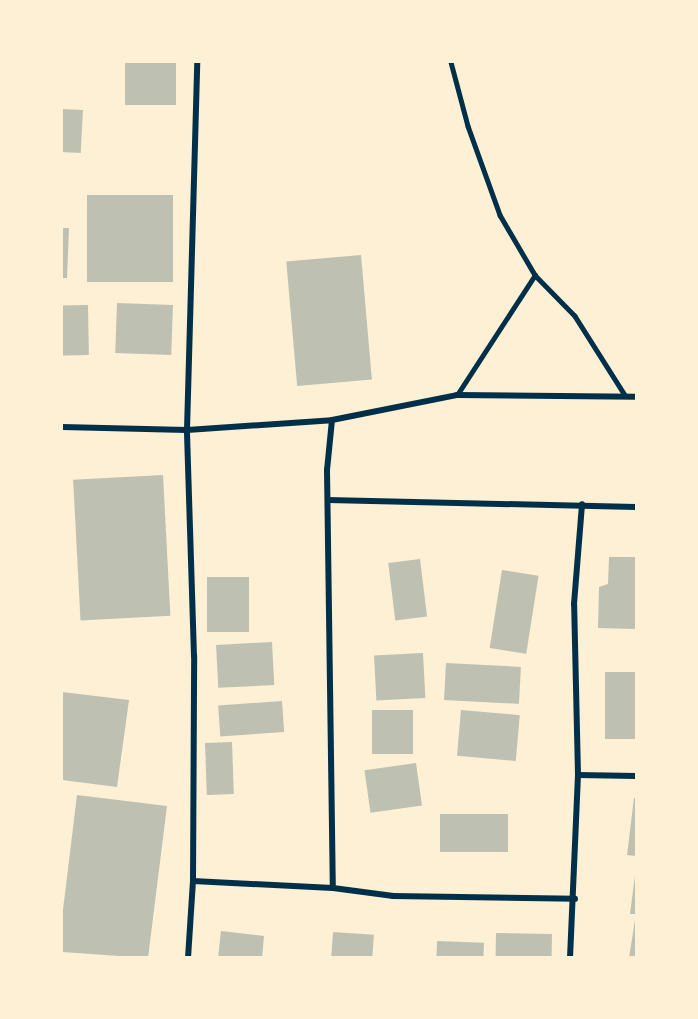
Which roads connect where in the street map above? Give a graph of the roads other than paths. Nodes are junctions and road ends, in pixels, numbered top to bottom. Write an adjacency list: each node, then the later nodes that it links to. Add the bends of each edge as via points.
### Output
1 (197, 62): 9 (street)
2 (451, 62): 3 (lane, via 468,126 500,215)
3 (535, 275): 4 (lane); 5 (lane, via 575,316)
4 (457, 395): 5 (street); 7 (street)
5 (625, 395): 6 (street)
6 (636, 397)
7 (332, 420): 9 (street); 10 (street)
8 (62, 427): 9 (street)
9 (187, 430): 15 (street, via 194,656)
10 (328, 500): 11 (street); 16 (street)
11 (582, 504): 12 (street); 13 (street, via 574,604)
12 (636, 507)
13 (578, 775): 14 (street); 17 (street)
14 (636, 776)
15 (193, 881): 16 (street); 18 (street)
16 (333, 888): 17 (street, via 393,896)
17 (575, 899): 19 (street)
18 (188, 957)
19 (570, 957)

